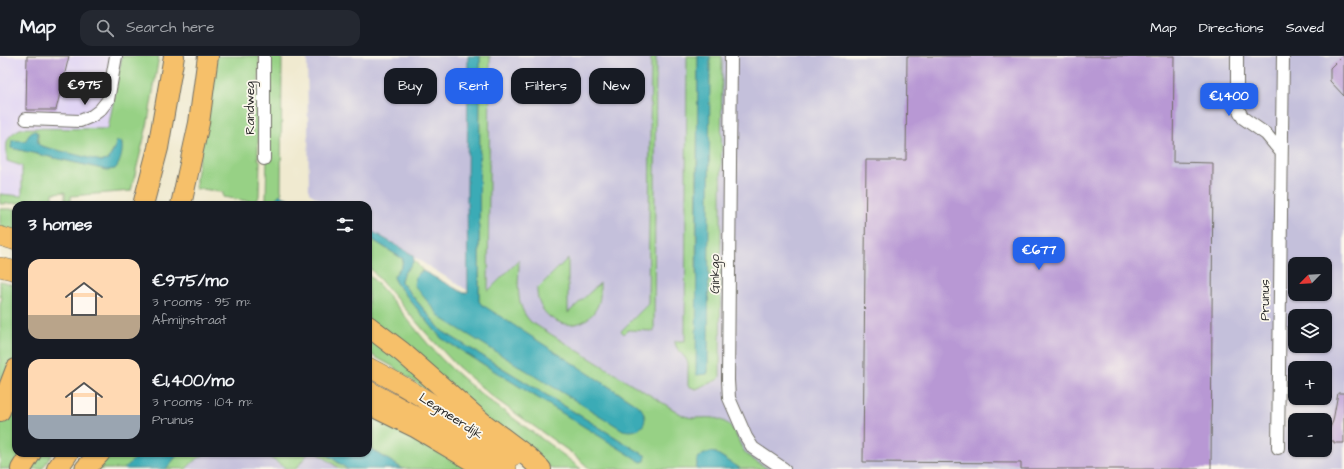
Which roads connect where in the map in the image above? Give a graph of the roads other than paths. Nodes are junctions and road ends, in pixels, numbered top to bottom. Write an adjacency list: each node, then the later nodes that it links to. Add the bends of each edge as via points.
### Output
1 (116, 56): 8 (street, via 108,100 92,116 80,121)
2 (174, 56): 11 (highway, via 161,135)
3 (208, 56): 12 (highway, via 199,123)
4 (264, 56): 10 (street, Randweg)
5 (730, 56): 34 (street, Ginkgo, via 729,398 753,448)
6 (1237, 56): 9 (street, via 1237,107 1243,118 1266,134)
7 (1283, 56): 9 (street, Prunus)
8 (26, 119)
9 (1281, 152): 23 (street, Prunus)
10 (264, 160)
11 (144, 201)
12 (182, 201)
13 (0, 236): 14 (main road)
14 (12, 240)
15 (0, 267): 16 (main road)
16 (12, 270)
17 (372, 329): 33 (highway)
18 (372, 369): 32 (main road, Legmeerdijk, via 431,402)
19 (12, 380): 22 (highway)
20 (372, 392): 31 (main road, Legmeerdijk)
21 (372, 406): 30 (highway, via 415,427)
22 (0, 411)
23 (1278, 448)
24 (28, 457): 27 (highway)
25 (65, 457): 28 (highway)
26 (96, 457): 29 (highway)
27 (21, 469)
28 (57, 469)
29 (85, 469)
30 (486, 469)
31 (507, 469)
32 (532, 469)
33 (541, 469)
34 (784, 469)

